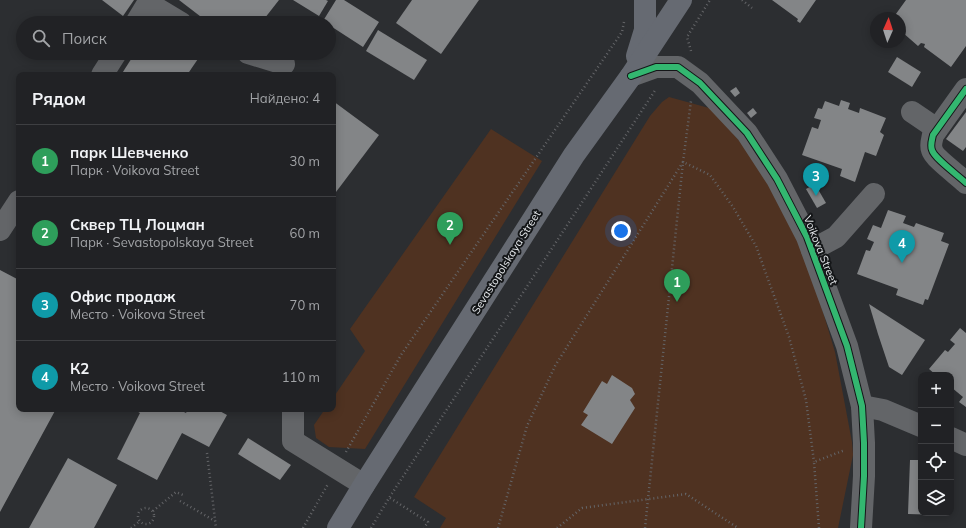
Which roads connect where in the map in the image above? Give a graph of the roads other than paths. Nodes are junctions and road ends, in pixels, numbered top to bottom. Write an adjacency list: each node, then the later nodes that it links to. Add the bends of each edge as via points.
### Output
1 (645, 0): 9 (main road, via 645,30)
2 (681, 0): 9 (main road, Sevastopolskaya Street)
3 (140, 16): 4 (street, via 148,3)
4 (169, 16)
5 (112, 60): 8 (street)
6 (271, 60): 7 (street)
7 (284, 64)
8 (104, 72)
9 (631, 76): 17 (street, Voikova Street, via 656,67 678,67 700,83 747,133 777,179); 23 (main road, Sevastopolskaya Street, via 574,155)
10 (966, 89): 12 (street)
11 (912, 112): 12 (street)
12 (937, 129): 13 (street, via 931,144 932,152)
13 (966, 182)
14 (874, 194): 17 (street, via 836,237)
15 (16, 206): 16 (street)
16 (0, 230)
17 (812, 250): 18 (street, Voikova Street, via 847,346)
18 (862, 406): 20 (street, via 883,410); 25 (street, Voikova Street, via 864,443)
19 (293, 412): 23 (street, via 293,440)
20 (918, 425)
21 (954, 439): 22 (street)
22 (966, 445)
23 (364, 485): 24 (main road, Sevastopolskaya Street)
24 (338, 528)
25 (861, 528)

